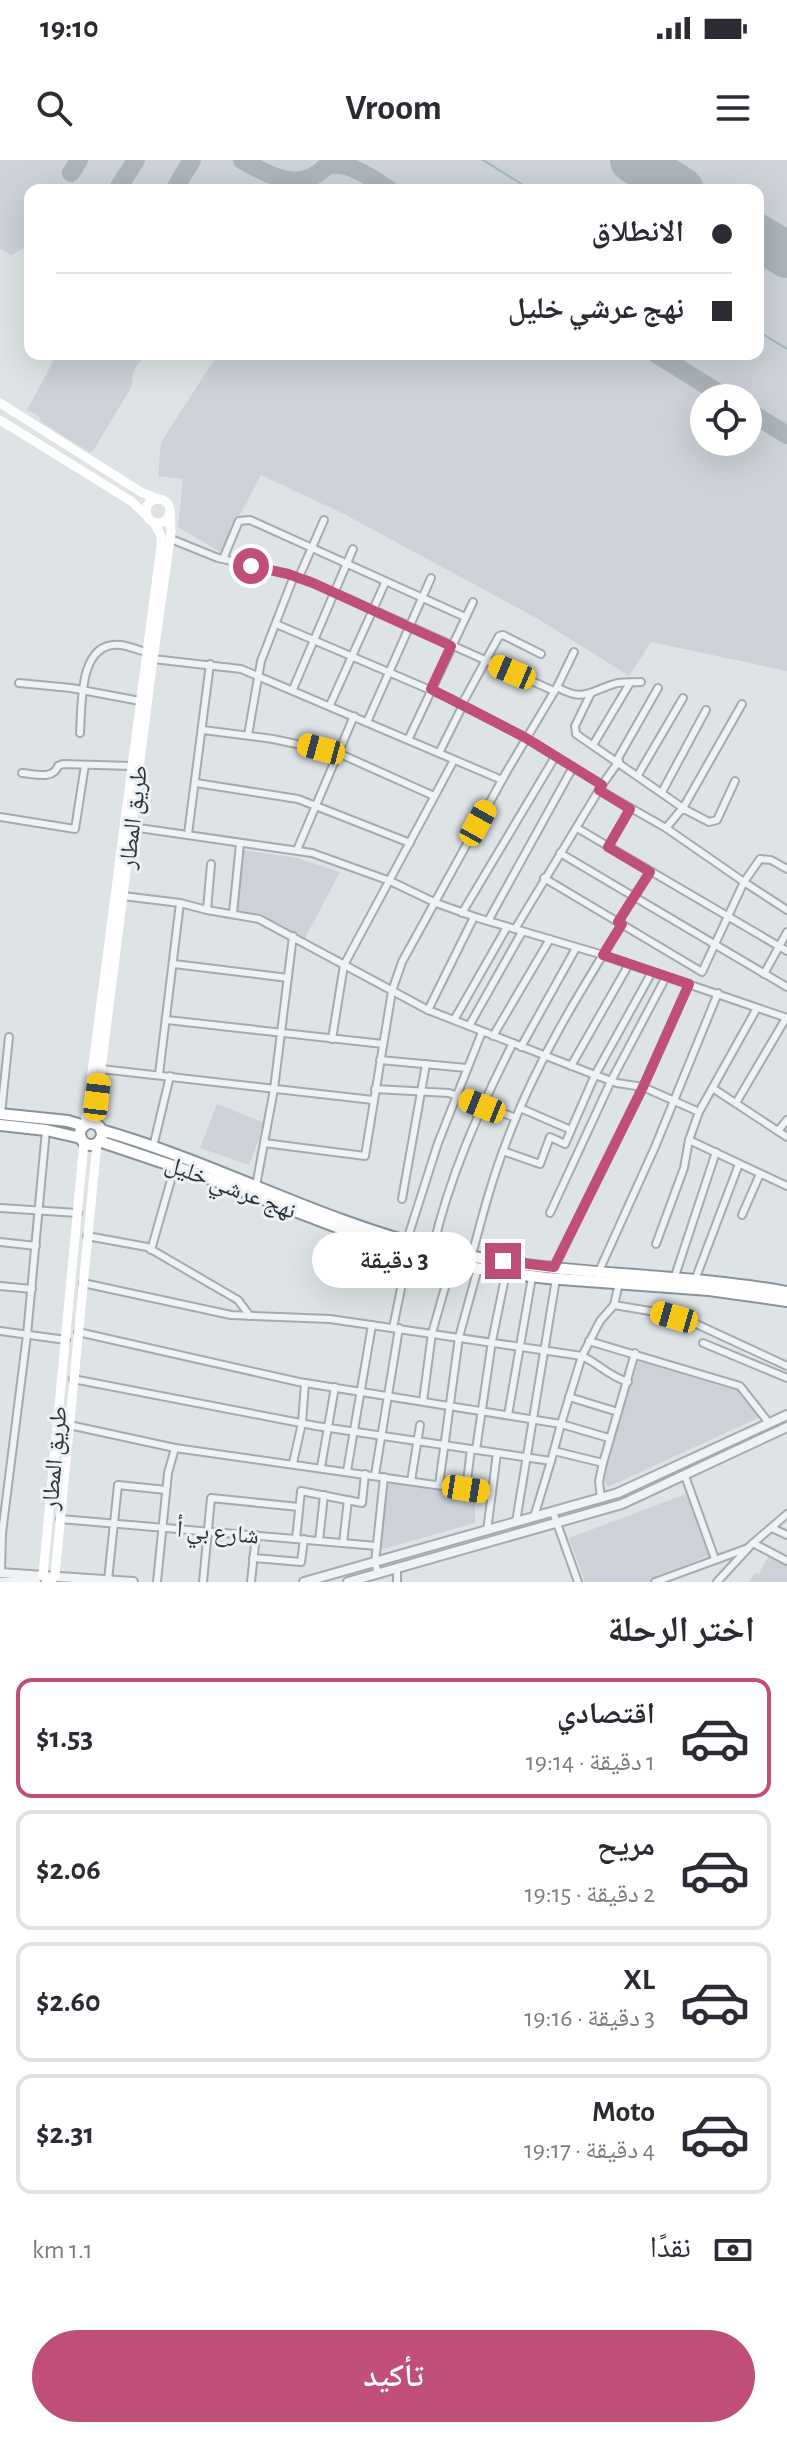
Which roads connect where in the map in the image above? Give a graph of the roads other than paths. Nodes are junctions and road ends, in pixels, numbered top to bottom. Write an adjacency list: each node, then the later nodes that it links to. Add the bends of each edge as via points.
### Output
1 (0, 403): 3 (main road)
2 (0, 420): 4 (main road)
3 (30, 421): 4 (main road); 5 (main road)
4 (23, 434): 6 (main road)
5 (92, 461): 6 (main road); 7 (main road)
6 (85, 474): 9 (main road)
7 (158, 499): 8 (main road); 9 (main road, via 148,504)
8 (170, 511): 9 (main road, via 165,521); 11 (main road, طريق المطار)
9 (150, 518): 30 (main road, طريق المطار, via 161,536)
10 (324, 520): 12 (street)
11 (171, 539): 14 (street); 30 (main road, طريق المطار)
12 (311, 548): 14 (street, via 242,520); 15 (street); 16 (street)
13 (353, 549): 15 (street)
14 (223, 559): 16 (street)
15 (347, 564): 18 (street); 19 (street)
16 (296, 577): 19 (street); 24 (street)
17 (431, 578): 20 (street)
18 (385, 583): 20 (street); 22 (street)
19 (334, 594): 22 (street); 26 (street)
20 (422, 599): 23 (street); 25 (street)
21 (473, 602): 23 (street)
22 (373, 611): 25 (street); 31 (street)
23 (465, 617): 27 (street)
24 (276, 624): 26 (street); 35 (street)
25 (410, 627): 27 (street); 34 (street)
26 (314, 640): 31 (street); 40 (street)
27 (451, 646): 32 (street); 41 (street)
28 (574, 652): 42 (street)
29 (541, 654): 32 (street, via 501,635)
30 (150, 656): 33 (street); 43 (street, via 120,645 97,652 88,664); 46 (main road, طريق المطار); 79 (main road, طريق المطار)
31 (352, 656): 34 (street); 48 (street)
32 (486, 661): 42 (street); 49 (street)
33 (210, 664): 35 (street); 53 (street)
34 (390, 673): 41 (street); 52 (street)
35 (257, 674): 40 (street); 55 (street)
36 (641, 682): 38 (street)
37 (19, 683): 43 (street)
38 (630, 683): 44 (street); 58 (street)
39 (658, 688): 63 (street)
40 (293, 689): 48 (street)
41 (431, 689): 49 (street); 57 (street)
42 (555, 689): 44 (street, via 576,696); 56 (street)
43 (83, 690): 46 (street); 54 (street)
44 (591, 693): 58 (street, via 574,729)
45 (683, 698): 68 (street)
46 (140, 701): 65 (main road, طريق المطار)
47 (742, 704): 77 (street)
48 (330, 705): 51 (street)
49 (462, 706): 56 (street); 60 (street)
50 (706, 710): 73 (street)
51 (354, 716): 52 (street); 59 (street)
52 (367, 722): 57 (street)
53 (203, 730): 55 (street); 71 (street)
54 (80, 733)
55 (248, 735): 59 (street)
56 (526, 738): 61 (street); 69 (street)
57 (408, 740): 60 (street)
58 (593, 745): 63 (street)
59 (338, 753): 74 (street); 75 (street)
60 (439, 753): 62 (street)
61 (555, 757): 66 (street); 101 (street)
62 (454, 760): 69 (street); 74 (street)
63 (618, 760): 68 (street); 72 (street)
64 (85, 765): 65 (street); 67 (street, via 60,765 50,775); 78 (street, via 75,829)
65 (132, 766): 79 (main road, طريق المطار)
66 (573, 767): 72 (street); 104 (street)
67 (22, 773)
68 (638, 775): 73 (street)
69 (502, 780): 97 (street)
70 (735, 781): 77 (street, via 717,820 709,822)
71 (196, 783): 75 (street); 82 (street)
72 (601, 787): 76 (street); 80 (street)
73 (662, 792): 77 (street)
74 (434, 796): 83 (street)
75 (316, 805): 83 (street); 86 (street)
76 (630, 809): 81 (street); 85 (street)
77 (685, 809): 81 (street)
78 (0, 817)
79 (128, 827): 82 (street); 94 (main road, طريق المطار); 146 (main road, طريق المطار)
80 (577, 828): 85 (street); 87 (street)
81 (666, 828): 93 (street)
82 (188, 834): 84 (street)
83 (410, 843): 92 (street)
84 (240, 844): 86 (street); 100 (street)
85 (608, 847): 90 (street)
86 (297, 850): 92 (street)
87 (560, 853): 91 (street); 95 (street)
88 (211, 864): 98 (street)
89 (787, 869): 93 (street, via 760,859)
90 (650, 872): 95 (street); 103 (street)
91 (544, 878): 105 (street); 106 (street)
92 (390, 881): 97 (street); 117 (street)
93 (744, 882): 99 (street); 103 (street)
94 (123, 896): 96 (street); 146 (main road, طريق المطار)
95 (635, 897): 105 (street); 110 (street)
96 (180, 903): 98 (street); 115 (street)
97 (436, 903): 101 (street); 125 (street, via 402,962)
98 (207, 910): 100 (street)
99 (787, 910)
100 (233, 913): 108 (street)
101 (462, 913): 102 (street)
102 (474, 917): 104 (street); 128 (street)
103 (728, 918): 110 (street); 111 (street)
104 (488, 921): 106 (street)
105 (620, 923): 114 (street); 119 (street)
106 (514, 929): 109 (street); 131 (street); 132 (street)
107 (787, 932): 111 (street)
108 (293, 936): 117 (street); 122 (street)
109 (550, 939): 112 (street); 135 (street)
110 (715, 945): 119 (street); 120 (street)
111 (779, 947): 113 (street); 120 (street)
112 (576, 948): 114 (street); 140 (street)
113 (787, 951)
114 (603, 955): 116 (street); 141 (street)
115 (174, 964): 122 (street); 130 (street)
116 (629, 964): 118 (street); 144 (street)
117 (344, 965): 125 (street); 137 (street)
118 (652, 972): 121 (street); 148 (street)
119 (702, 972): 123 (street)
120 (764, 974): 124 (street)
121 (666, 977): 123 (street); 150 (street)
122 (288, 978): 134 (street)
123 (692, 985): 126 (street); 151 (street)
124 (787, 987)
125 (392, 991): 128 (street); 139 (street)
126 (718, 993): 127 (street); 158 (street)
127 (757, 1008): 129 (street); 154 (street)
128 (428, 1010): 131 (street)
129 (787, 1018): 159 (street)
130 (167, 1020): 134 (street); 147 (street)
131 (454, 1020): 132 (street)
132 (469, 1026): 133 (street)
133 (482, 1032): 135 (street); 145 (street)
134 (281, 1034): 137 (street); 152 (street)
135 (493, 1036): 138 (street)
136 (9, 1037): 163 (street)
137 (332, 1039): 139 (street)
138 (513, 1043): 140 (street); 160 (street)
139 (383, 1044): 142 (street)
140 (521, 1047): 141 (street)
141 (544, 1055): 144 (street); 161 (street)
142 (380, 1060): 143 (street); 153 (street)
143 (426, 1064): 145 (street); 155 (street)
144 (571, 1066): 148 (street)
145 (467, 1068): 156 (street)
146 (96, 1069): 147 (street); 169 (main road, طريق المطار)
147 (159, 1074): 149 (street)
148 (595, 1075): 150 (street); 168 (street)
149 (170, 1076): 152 (street); 175 (street)
150 (611, 1081): 151 (street); 187 (street)
151 (643, 1087): 158 (street); 199 (street)
152 (274, 1089): 157 (street); 174 (street)
153 (375, 1089): 155 (street); 157 (street)
154 (714, 1089): 159 (street); 162 (street)
155 (421, 1092): 156 (street); 183 (street)
156 (456, 1096): 160 (street); 190 (street)
157 (373, 1100): 174 (street, via 365,1156)
158 (674, 1101): 162 (street); 201 (street)
159 (736, 1103): 170 (street)
160 (482, 1106): 164 (street); 194 (street)
161 (520, 1108): 164 (street); 168 (street)
162 (699, 1112): 173 (street)
163 (0, 1114): 169 (highway, نهج عرشي خليل, via 68,1121)
164 (516, 1118): 176 (street)
165 (787, 1120): 170 (street)
166 (0, 1125): 167 (highway)
167 (46, 1130): 172 (highway); 185 (street)
168 (571, 1130): 176 (street, via 565,1144 550,1137 540,1164)
169 (94, 1131): 172 (highway, via 81,1131); 172 (highway, via 92,1145); 175 (highway, نهج عرشي خليل); 179 (highway, نهج عرشي خليل); 189 (main road, طريق المطار)
170 (778, 1131): 171 (street)
171 (787, 1137)
172 (82, 1140): 186 (main road, طريق المطار)
173 (689, 1140): 177 (street); 192 (street)
174 (264, 1143): 181 (street)
175 (153, 1147): 181 (highway, نهج عرشي خليل)
176 (503, 1151): 197 (street)
177 (716, 1152): 178 (street); 205 (street)
178 (739, 1164): 180 (street); 206 (street)
179 (175, 1166): 195 (street); 196 (highway, نهج عرشي خليل)
180 (760, 1174): 182 (street); 188 (street)
181 (256, 1186): 190 (highway, نهج عرشي خليل)
182 (787, 1186)
183 (402, 1199)
184 (0, 1208): 185 (street)
185 (40, 1210): 186 (street); 193 (street)
186 (78, 1213): 222 (main road, طريق المطار)
187 (550, 1213)
188 (742, 1215)
189 (87, 1236): 195 (street); 207 (main road, طريق المطار)
190 (407, 1240): 194 (highway, نهج عرشي خليل)
191 (0, 1242): 193 (street)
192 (656, 1244)
193 (36, 1246): 210 (street)
194 (433, 1248): 197 (highway, نهج عرشي خليل)
195 (151, 1250): 214 (street, via 238,1300)
196 (408, 1254): 198 (highway, نهج عرشي خليل); 216 (street)
197 (472, 1255): 199 (highway, نهج عرشي خليل)
198 (452, 1263): 200 (highway, نهج عرشي خليل); 219 (street)
199 (554, 1267): 201 (highway, نهج عرشي خليل)
200 (478, 1268): 202 (highway, نهج عرشي خليل); 221 (street)
201 (599, 1271): 205 (highway, نهج عرشي خليل)
202 (506, 1273): 203 (highway, نهج عرشي خليل); 223 (street)
203 (532, 1276): 204 (highway, نهج عرشي خليل); 226 (street)
204 (556, 1279): 208 (highway, نهج عرشي خليل); 227 (street)
205 (674, 1279): 206 (highway, نهج عرشي خليل)
206 (695, 1280): 211 (highway, نهج عرشي خليل)
207 (83, 1283): 214 (street); 218 (main road, طريق المطار)
208 (619, 1283): 212 (highway, نهج عرشي خليل); 213 (street)
209 (0, 1286): 210 (street)
210 (32, 1289): 220 (street)
211 (787, 1292)
212 (787, 1301)
213 (614, 1305): 224 (street); 230 (street, via 692,1322)
214 (250, 1316): 215 (street)
215 (372, 1325): 216 (street); 236 (street)
216 (396, 1328): 219 (street); 237 (street)
217 (0, 1331): 220 (street)
218 (78, 1332): 232 (main road, طريق المطار); 234 (street)
219 (432, 1333): 221 (street); 239 (street)
220 (27, 1335): 222 (street); 292 (street)
221 (459, 1337): 223 (street); 240 (street)
222 (66, 1340): 307 (main road, طريق المطار)
223 (492, 1341): 226 (street); 241 (street)
224 (589, 1341): 228 (street); 229 (street)
225 (703, 1343): 231 (street)
226 (520, 1345): 227 (street); 243 (street)
227 (544, 1349): 229 (street); 245 (street)
228 (635, 1353): 233 (street); 247 (street, via 740,1386)
229 (582, 1356): 233 (street); 238 (street)
230 (787, 1366)
231 (787, 1378)
232 (73, 1379): 246 (street); 249 (main road, طريق المطار)
233 (628, 1382): 242 (street)
234 (305, 1383): 235 (street); 246 (street)
235 (335, 1387): 236 (street); 252 (street)
236 (361, 1392): 237 (street); 253 (street)
237 (388, 1396): 239 (street); 254 (street)
238 (569, 1397): 242 (street); 248 (street)
239 (423, 1401): 240 (street)
240 (450, 1406): 241 (street); 257 (street)
241 (482, 1411): 243 (street); 259 (street)
242 (618, 1412): 255 (street)
243 (508, 1415): 245 (street)
244 (787, 1415): 247 (street)
245 (533, 1419): 248 (street); 262 (street)
246 (302, 1423): 252 (street); 264 (street)
247 (769, 1423): 278 (street)
248 (561, 1424): 255 (street); 260 (street)
249 (69, 1425): 258 (street); 284 (main road, طريق المطار)
250 (420, 1425): 256 (street)
251 (787, 1427): 270 (street)
252 (329, 1428): 253 (street); 266 (street)
253 (355, 1432): 254 (street); 267 (street)
254 (381, 1436): 256 (street); 269 (street)
255 (609, 1438): 265 (street)
256 (417, 1441): 257 (street); 272 (street)
257 (445, 1445): 259 (street); 273 (street)
258 (175, 1448): 264 (street); 275 (street)
259 (473, 1450): 261 (street); 274 (street)
260 (554, 1451): 263 (street); 265 (street)
261 (497, 1453): 262 (street); 276 (street)
262 (527, 1458): 263 (street); 285 (street)
263 (551, 1461): 283 (street)
264 (293, 1463): 266 (street)
265 (603, 1463): 278 (street)
266 (321, 1467): 267 (street)
267 (347, 1471): 268 (street)
268 (365, 1474): 269 (street); 279 (street, via 362,1503)
269 (375, 1475): 271 (street)
270 (685, 1476): 287 (street, via 622,1504); 301 (street)
271 (384, 1477): 272 (street); 298 (street)
272 (411, 1481): 273 (street)
273 (439, 1485): 274 (street)
274 (466, 1489): 276 (street)
275 (166, 1490): 286 (street, via 118,1485); 288 (street)
276 (492, 1493): 291 (street)
277 (324, 1495): 279 (street); 280 (street, via 301,1491); 296 (street)
278 (601, 1499): 281 (street)
279 (348, 1500): 297 (street)
280 (299, 1507): 290 (street, via 211,1498); 295 (street)
281 (553, 1512): 283 (street); 287 (street)
282 (787, 1514): 289 (street)
283 (534, 1517): 285 (street)
284 (60, 1519): 286 (street, شارع بي أ); 307 (main road, طريق المطار)
285 (516, 1522): 291 (street)
286 (114, 1523): 288 (street, شارع بي أ); 308 (street)
287 (557, 1524): 304 (street); 317 (street)
288 (162, 1528): 290 (street, شارع بي أ); 311 (street)
289 (772, 1528): 294 (street); 299 (street)
290 (208, 1531): 293 (street, شارع بي أ); 312 (street)
291 (487, 1531): 303 (street)
292 (1, 1533): 305 (street)
293 (256, 1535): 295 (street, شارع بي أ); 300 (street)
294 (787, 1535)
295 (300, 1539): 296 (street, شارع بي أ); 300 (street, via 301,1562)
296 (319, 1541): 297 (street, شارع بي أ)
297 (343, 1543): 298 (street, شارع بي أ)
298 (377, 1546): 303 (street)
299 (751, 1546): 301 (street); 302 (street); 319 (street)
300 (253, 1558): 313 (street)
301 (715, 1559): 318 (street)
302 (787, 1561)
303 (375, 1563): 306 (street); 314 (street)
304 (397, 1568): 306 (street); 316 (street)
305 (0, 1573): 307 (street)
306 (378, 1573): 315 (street)
307 (46, 1579): 308 (street); 309 (street)
308 (108, 1580): 310 (street)
309 (0, 1582)
310 (133, 1582)
311 (157, 1582)
312 (203, 1582)
313 (251, 1582)
314 (304, 1582)
315 (348, 1582)
316 (397, 1582)
317 (578, 1582)
318 (655, 1582)
319 (717, 1582)

